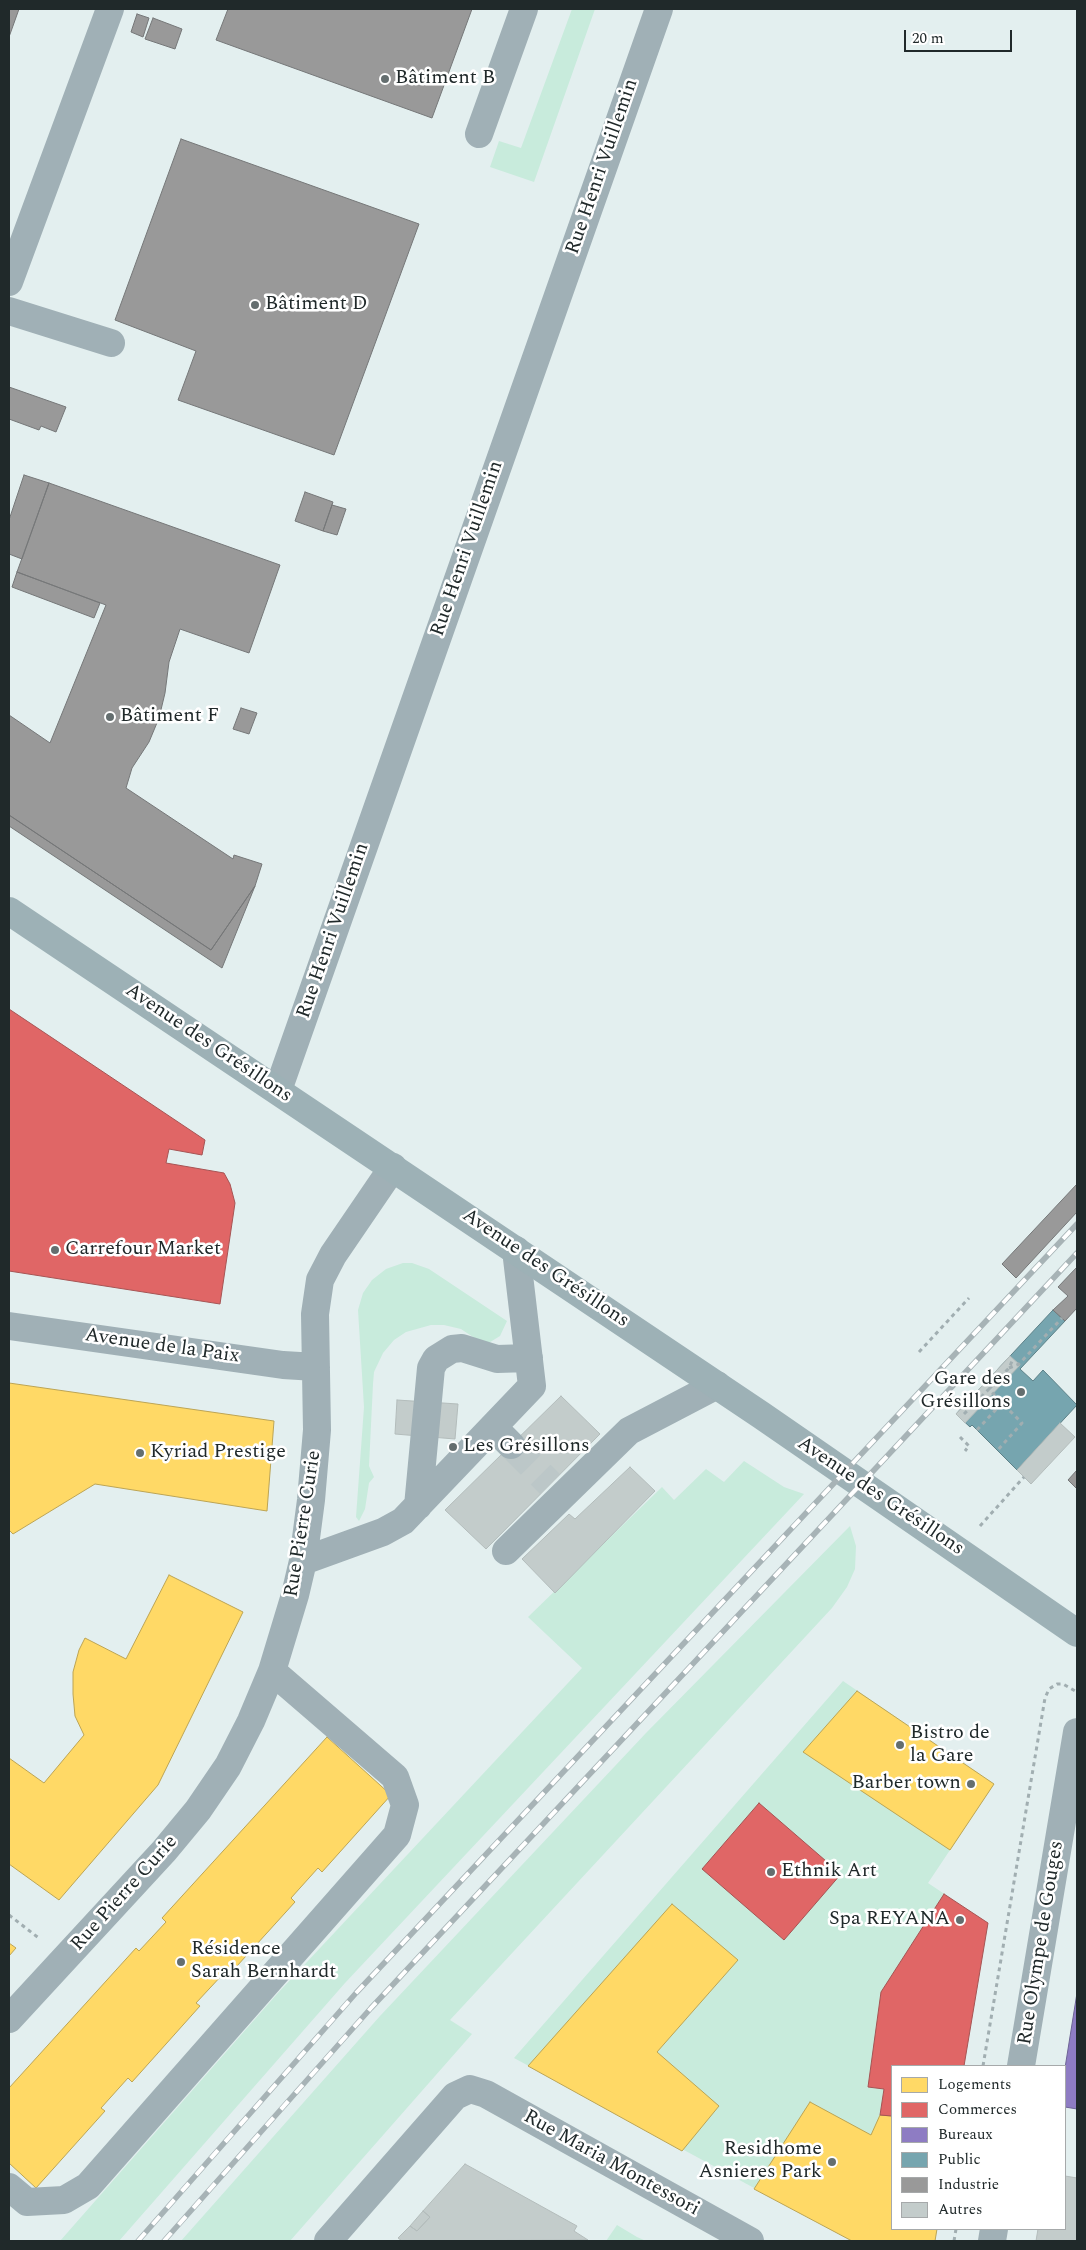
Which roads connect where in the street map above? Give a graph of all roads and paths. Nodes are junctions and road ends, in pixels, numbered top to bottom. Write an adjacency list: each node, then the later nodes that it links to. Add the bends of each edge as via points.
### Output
1 (110, 9): 5 (street)
2 (524, 9): 4 (street)
3 (659, 9): 9 (street, Rue Henri Vuillemin)
4 (479, 134)
5 (9, 282)
6 (9, 311): 7 (street)
7 (111, 343)
8 (9, 911): 9 (main road, Avenue des Grésillons)
9 (278, 1090): 10 (main road, Avenue des Grésillons)
10 (393, 1167): 11 (main road, Avenue des Grésillons); 18 (street, Rue Pierre Curie, via 332,1255 320,1280 315,1314)
11 (516, 1250): 16 (street); 20 (main road, Avenue des Grésillons)
12 (969, 1298): 15 (path)
13 (1062, 1318): 19 (path, via 1019,1364)
14 (9, 1326): 18 (street, Avenue de la Paix)
15 (919, 1352)
16 (529, 1358): 29 (street, via 532,1386 502,1436); 29 (street, via 497,1359 462,1348 452,1349 436,1359 431,1368)
17 (1013, 1359): 19 (path)
18 (316, 1367): 32 (street, Rue Pierre Curie, via 317,1430)
19 (1009, 1368): 21 (path)
20 (716, 1385): 30 (main road, Avenue des Grésillons); 31 (street, via 630,1432 555,1490)
21 (989, 1389): 22 (path); 23 (path)
22 (1002, 1403): 24 (path); 27 (path, via 1022,1423)
23 (964, 1414)
24 (977, 1430)
25 (960, 1437): 26 (path, via 969,1446)
26 (965, 1451)
27 (997, 1451)
28 (1024, 1477): 30 (path)
29 (418, 1506): 32 (street, via 394,1527)
30 (958, 1550): 33 (main road, Avenue des Grésillons)
31 (506, 1551)
32 (303, 1561): 34 (street, Rue Pierre Curie)
33 (1077, 1632)
34 (272, 1671): 37 (street, Rue Pierre Curie, via 228,1766 198,1810 132,1887); 40 (street, via 395,1778 405,1805 398,1835 88,2186 64,2200 27,2202)
35 (1077, 1692): 38 (path, via 1057,1684 1048,1689 1045,1698)
36 (1077, 1732): 39 (street, Rue Olympe de Gouges)
37 (9, 2019)
38 (984, 2065)
39 (1021, 2065)
40 (9, 2187)
41 (328, 2241): 42 (street, Rue Maria Montessori, via 455,2096 470,2090 486,2094)
42 (750, 2241)

